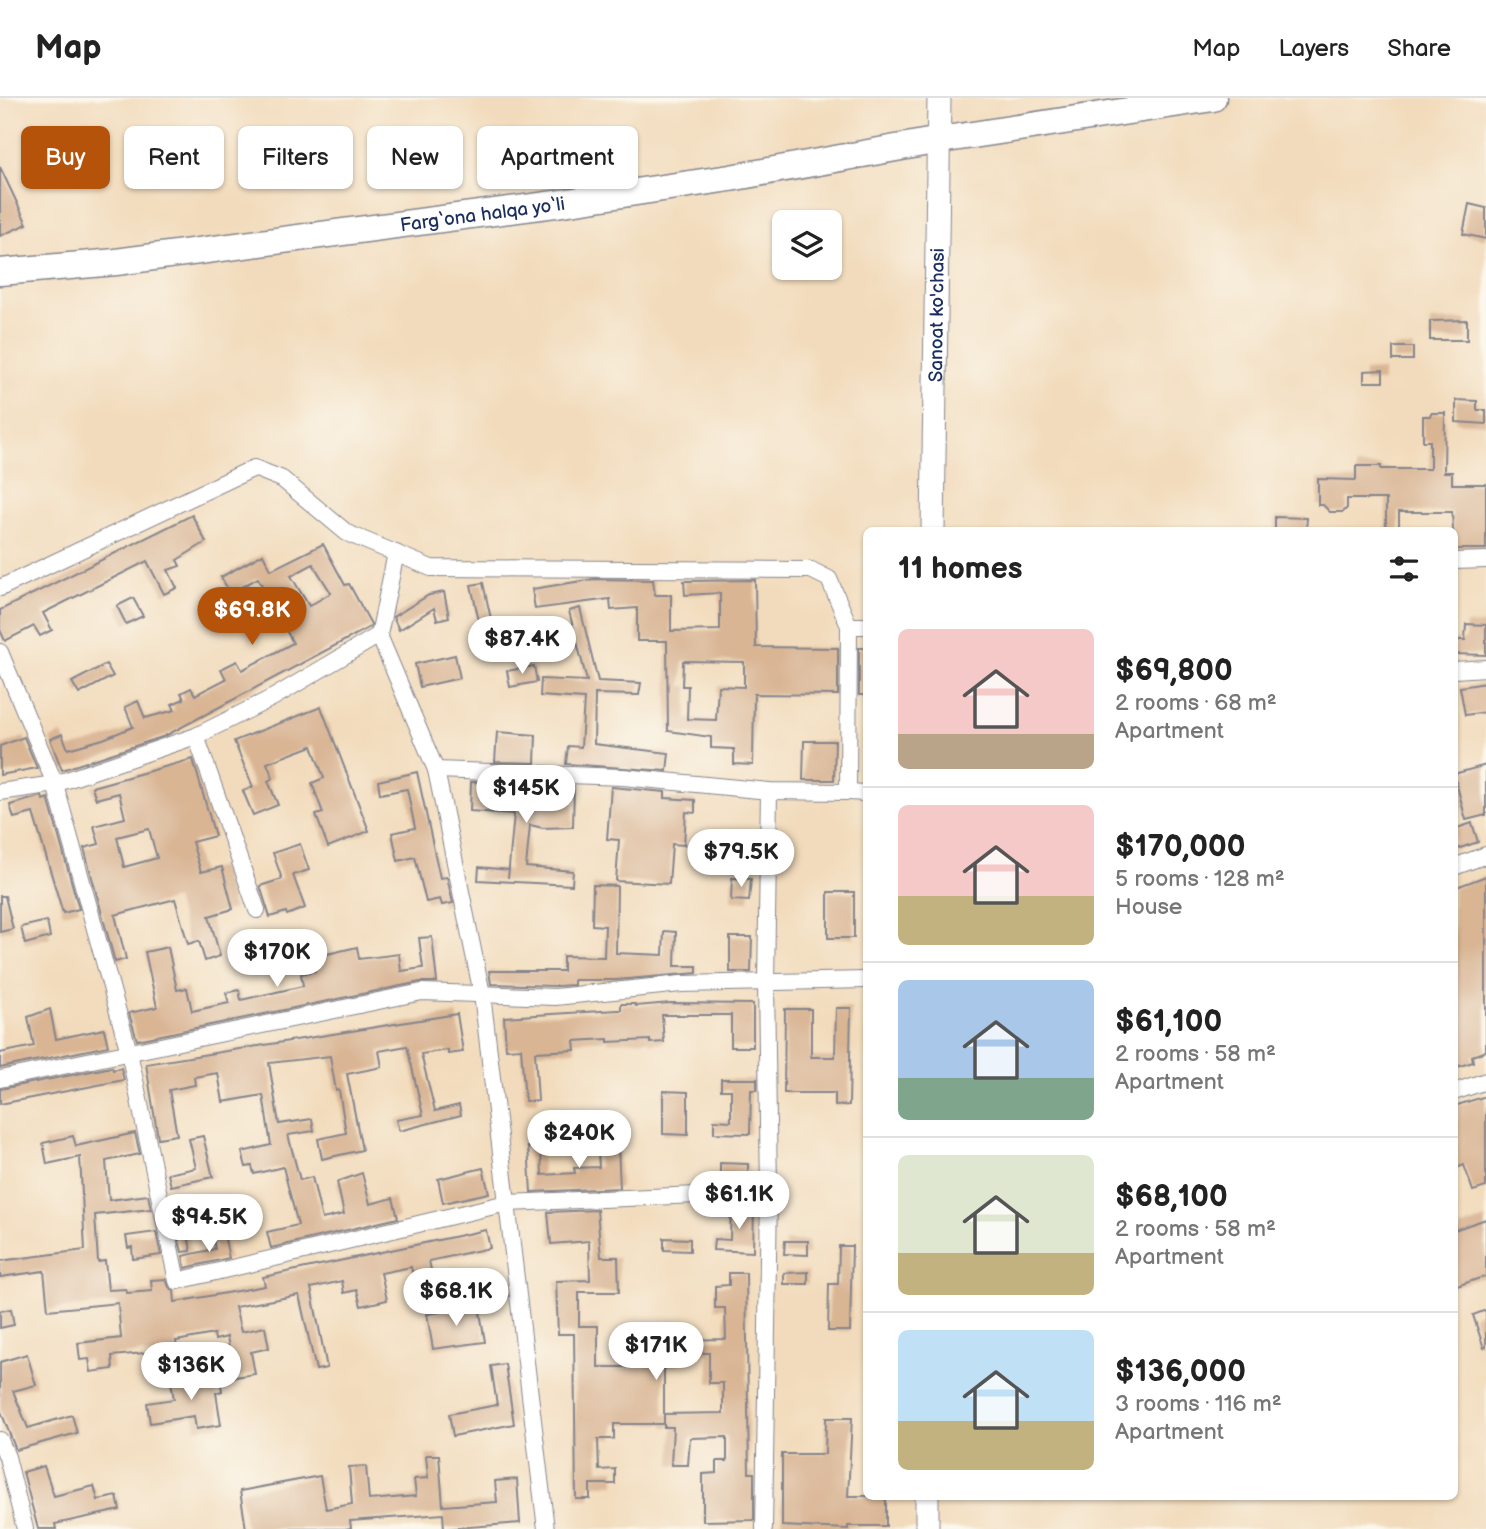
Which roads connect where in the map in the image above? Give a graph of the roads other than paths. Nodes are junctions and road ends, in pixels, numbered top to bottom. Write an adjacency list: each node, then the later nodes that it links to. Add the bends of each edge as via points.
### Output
1 (939, 98): 3 (main road, Sanoat ko'chasi)
2 (1213, 98): 3 (highway, Farg‘ona halqa yo‘li)
3 (940, 140): 4 (highway, Farg‘ona halqa yo‘li, via 555,204 116,262); 5 (main road, Sanoat ko'chasi)
4 (0, 272)
5 (933, 527)
6 (396, 553): 9 (street, via 347,533 282,479 254,468); 10 (street, via 432,568 811,570 829,579); 12 (street)
7 (1486, 560): 8 (street)
8 (1458, 561)
9 (0, 588)
10 (849, 626): 11 (street); 21 (street)
11 (863, 626)
12 (379, 635): 16 (street, via 274,697); 17 (street)
13 (0, 652): 18 (street)
14 (1486, 668): 15 (street)
15 (1458, 670)
16 (196, 736): 18 (street); 25 (street)
17 (436, 770): 19 (street, via 623,777); 28 (street)
18 (55, 784): 20 (street); 29 (street)
19 (769, 791): 21 (street); 27 (street)
20 (0, 792)
21 (848, 793): 22 (street)
22 (863, 793)
23 (1486, 855): 24 (street)
24 (1458, 866)
25 (257, 910)
26 (863, 980): 27 (street)
27 (766, 982): 28 (street, via 681,984 555,997); 33 (street)
28 (482, 994): 29 (street, via 422,992); 34 (street)
29 (129, 1052): 30 (street); 34 (street, via 177,1281)
30 (0, 1079)
31 (1486, 1081): 32 (street)
32 (1458, 1091)
33 (769, 1192): 34 (street); 39 (street)
34 (507, 1203): 38 (street)
35 (0, 1440): 37 (street)
36 (927, 1500): 40 (main road)
37 (25, 1529)
38 (546, 1529)
39 (764, 1529)
40 (927, 1529)

